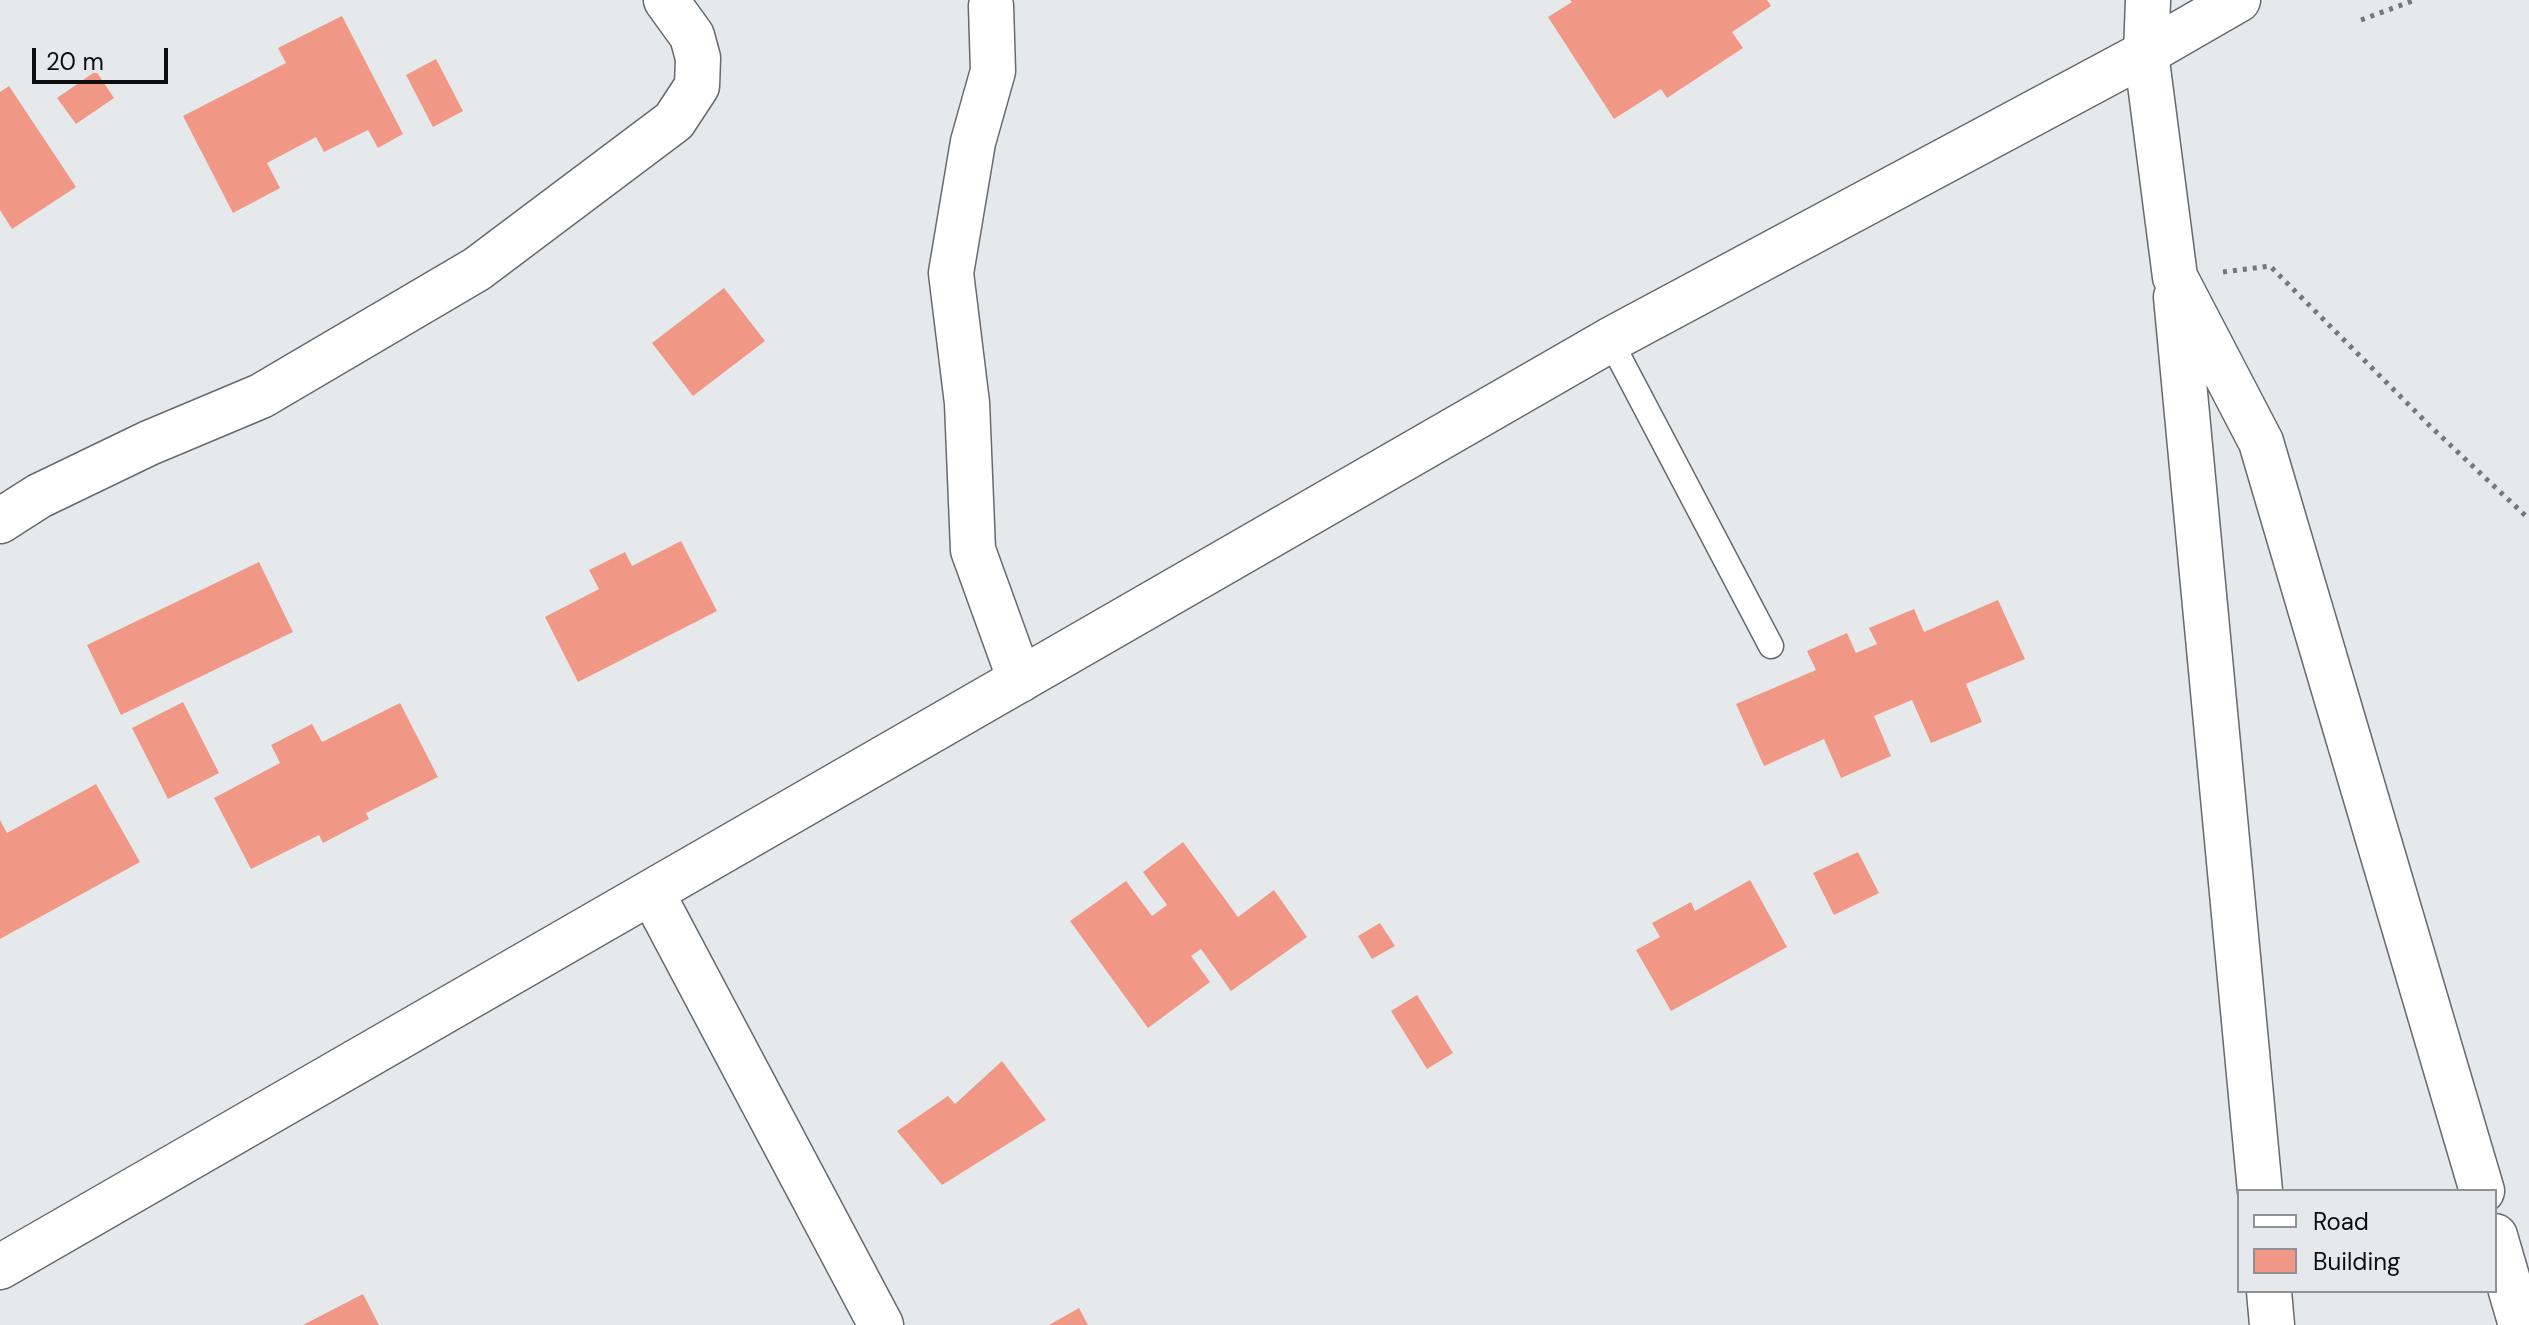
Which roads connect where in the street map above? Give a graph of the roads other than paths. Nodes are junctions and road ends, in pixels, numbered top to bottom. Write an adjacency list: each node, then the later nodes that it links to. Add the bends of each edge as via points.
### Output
1 (666, 0): 8 (street, via 692,36 698,58 697,86 674,121 477,269 356,341 261,396 149,443 39,496)
2 (2148, 0): 5 (street)
3 (2238, 0): 5 (street)
4 (991, 6): 10 (street, via 993,71 973,142 951,273 967,403 973,550)
5 (2146, 53): 6 (street); 7 (street)
6 (2175, 277): 12 (street); 13 (street, via 2261,442)
7 (1610, 340): 9 (lane); 10 (street)
8 (0, 521)
9 (1771, 646)
10 (1020, 680): 11 (street)
11 (652, 893): 15 (street); 17 (street)
12 (2260, 1189)
13 (2481, 1189)
14 (2497, 1243): 19 (street)
15 (0, 1267)
16 (2269, 1293): 18 (street)
17 (881, 1325)
18 (2272, 1325)
19 (2521, 1325)

